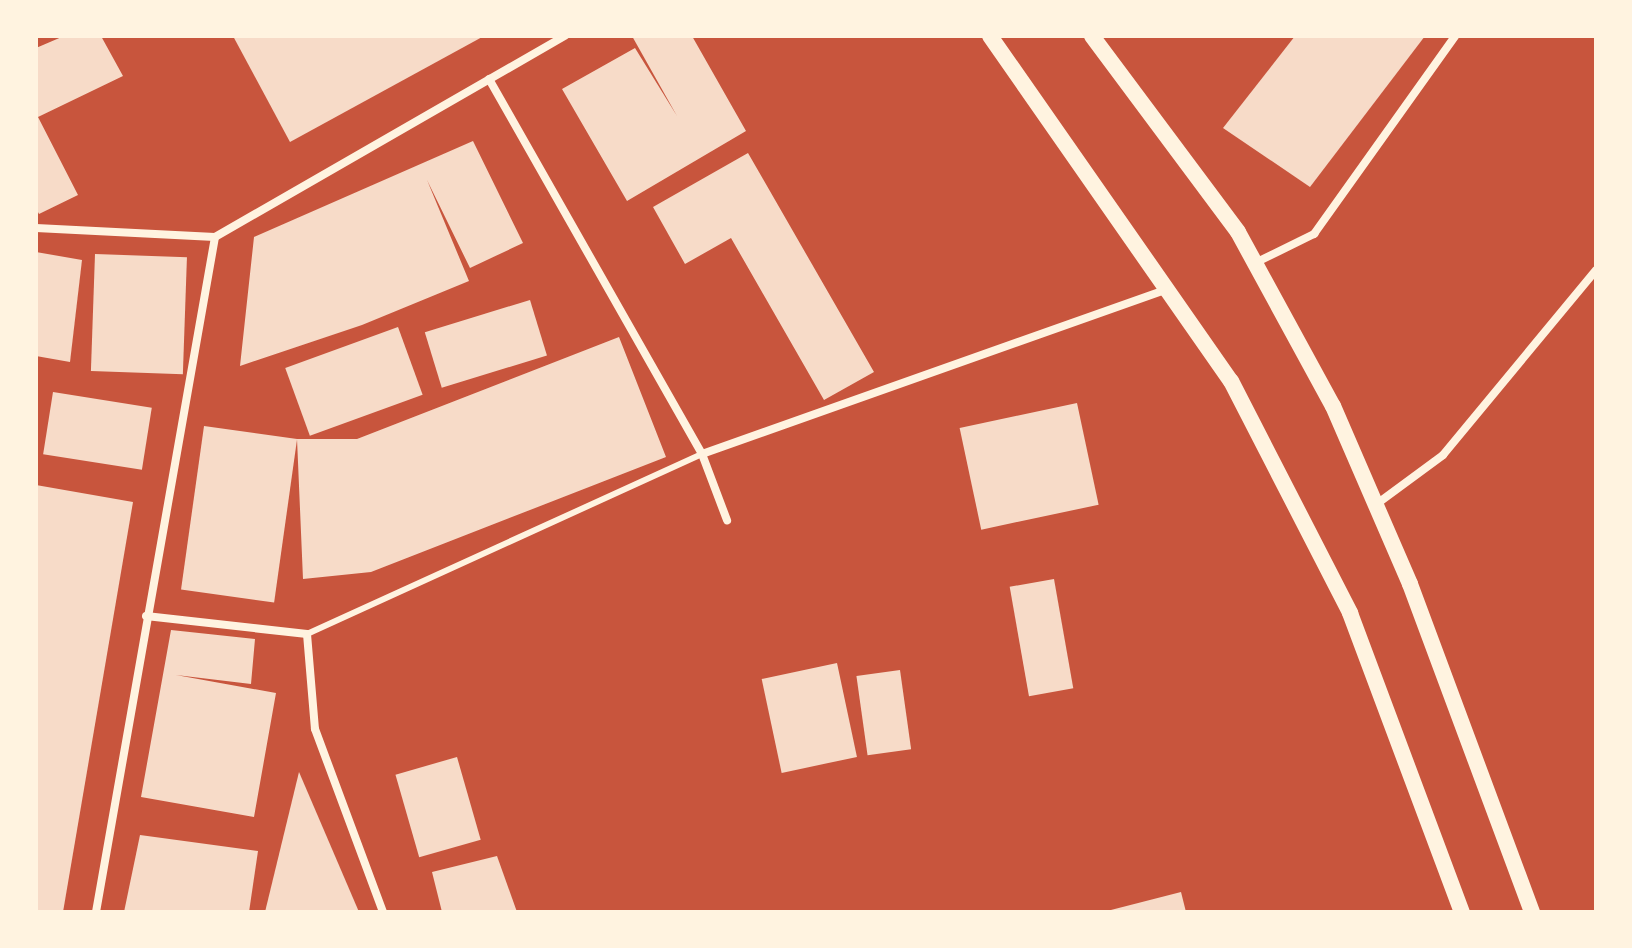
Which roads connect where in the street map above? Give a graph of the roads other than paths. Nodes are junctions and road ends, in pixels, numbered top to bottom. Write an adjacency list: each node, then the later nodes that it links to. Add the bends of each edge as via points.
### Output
1 (565, 36): 5 (street)
2 (990, 36): 10 (main road)
3 (1092, 36): 8 (main road)
4 (1455, 36): 8 (street, via 1314,234)
5 (489, 79): 7 (street); 11 (street)
6 (36, 228): 7 (street)
7 (215, 237): 14 (street)
8 (1257, 262): 12 (main road)
9 (1596, 270): 12 (street, via 1443,455)
10 (1166, 290): 11 (street); 18 (main road, via 1231,381 1350,613)
11 (702, 454): 13 (street); 15 (lane)
12 (1378, 503): 19 (main road)
13 (727, 520)
14 (146, 616): 15 (street); 16 (street)
15 (307, 634): 17 (street, via 315,729)
16 (96, 912)
17 (383, 912)
18 (1462, 912)
19 (1532, 912)

